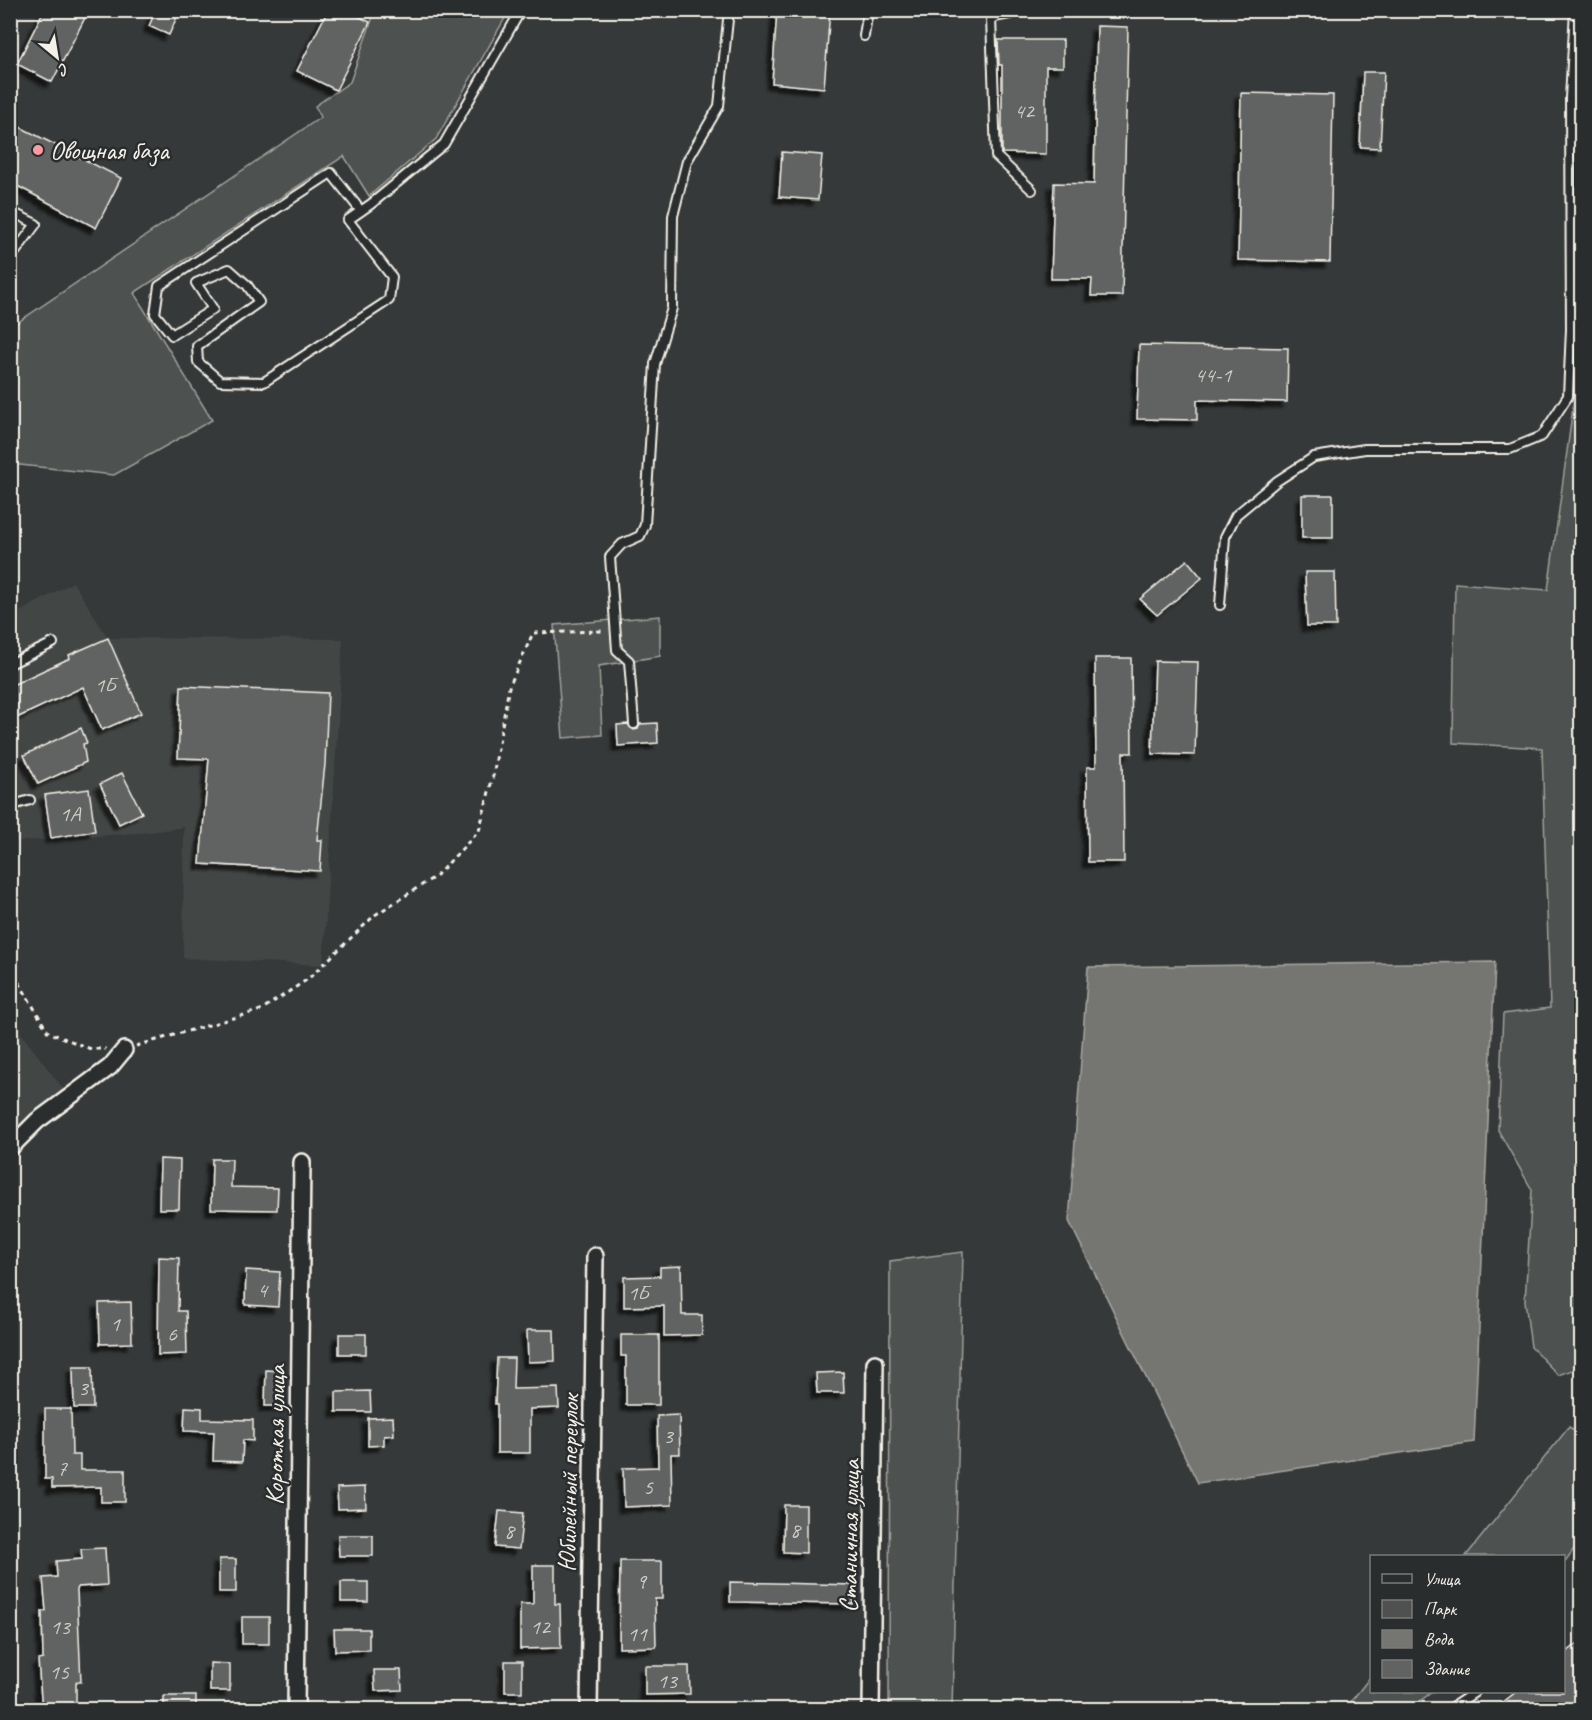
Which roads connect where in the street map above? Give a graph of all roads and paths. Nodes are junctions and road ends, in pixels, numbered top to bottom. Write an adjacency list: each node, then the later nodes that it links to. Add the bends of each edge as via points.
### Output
1 (521, 10): 9 (lane, via 444,144)
2 (729, 10): 12 (lane, via 719,106 687,161 673,216 672,308 655,364 645,525 640,536 622,544 610,558)
3 (868, 10): 6 (lane)
4 (1029, 10): 7 (lane, via 991,18 996,156)
5 (1575, 10): 11 (lane, via 1570,98 1568,396 1542,436 1510,449 1365,449 1314,457 1276,481 1236,515 1225,537)
6 (864, 36)
7 (1032, 190)
8 (10, 211): 10 (lane, via 36,225)
9 (361, 211): 9 (lane, via 331,173 159,286 155,314 172,335 213,309 196,283 229,269 258,302 197,346 198,362 220,381 264,382 389,300 392,277 348,220)
10 (10, 259)
11 (1220, 605)
12 (616, 631): 15 (lane, via 617,650 629,661); 19 (path, via 533,633 508,687 479,831 436,876 375,915 308,979 261,1010)
13 (53, 643): 14 (lane)
14 (10, 664)
15 (634, 724)
16 (30, 800): 17 (lane)
17 (10, 806)
18 (10, 967): 19 (path, via 48,1032 91,1049)
19 (124, 1050): 20 (street, via 110,1067 36,1121)
20 (10, 1148)
21 (302, 1162): 25 (street, Короткая улица)
22 (595, 1256): 26 (street, Юбилейный переулок)
23 (875, 1363): 27 (street, Станичная улица)
24 (1474, 1693): 28 (lane)
25 (296, 1710)
26 (589, 1710)
27 (871, 1710)
28 (1448, 1710)

